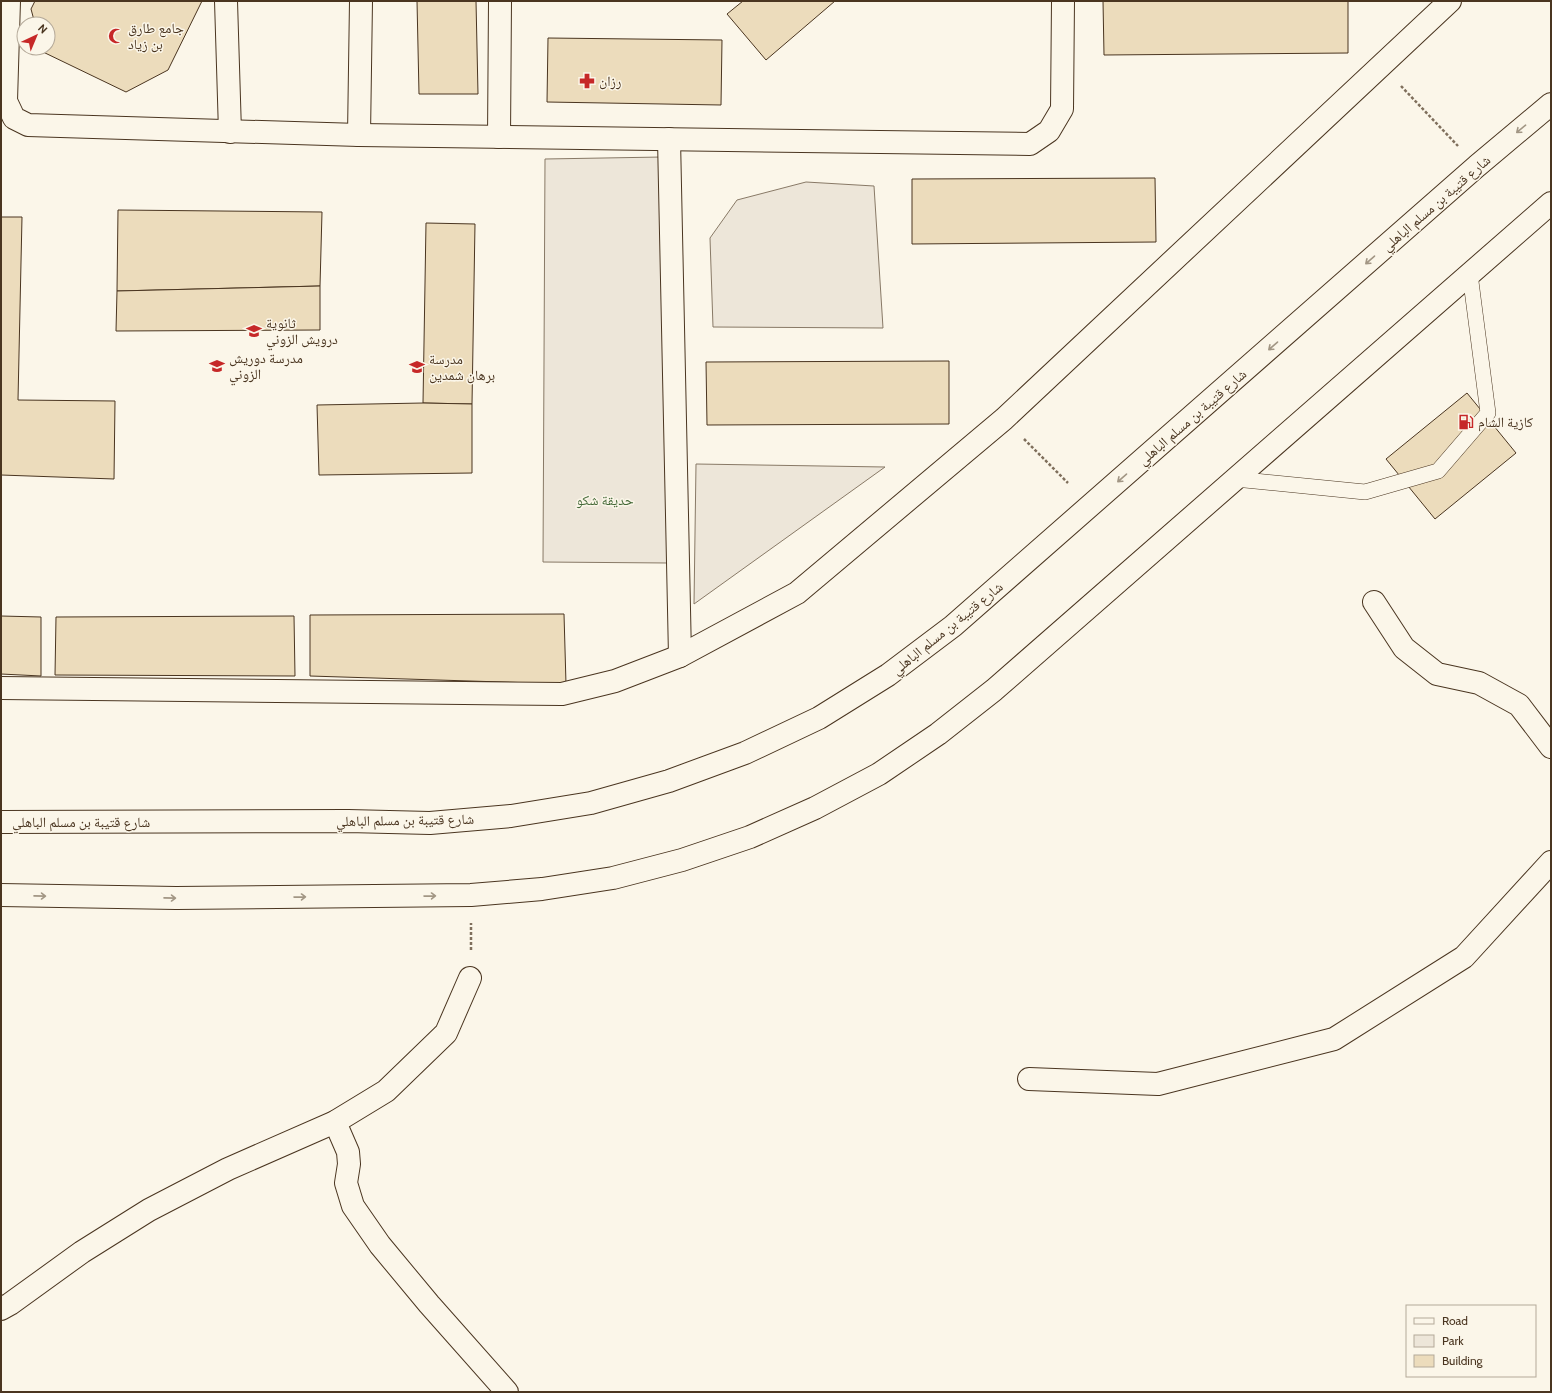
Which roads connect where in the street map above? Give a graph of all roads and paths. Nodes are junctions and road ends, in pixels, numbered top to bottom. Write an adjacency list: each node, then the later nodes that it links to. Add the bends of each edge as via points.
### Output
1 (9, 1): 9 (street, via 6,101 14,118 28,125)
2 (226, 1): 9 (street)
3 (361, 1): 10 (street)
4 (500, 1): 11 (street)
5 (1063, 1): 12 (street, via 1062,109 1049,131 1030,144)
6 (1450, 1): 7 (street)
7 (1381, 65): 13 (path); 16 (street)
8 (1551, 104): 13 (street, شارع قتيبة بن مسلم الباهلي, one-way to 13)
9 (230, 132): 10 (street)
10 (359, 135): 11 (street)
11 (499, 137): 12 (street)
12 (669, 139): 20 (street)
13 (1477, 166): 23 (street, شارع قتيبة بن مسلم الباهلي, one-way to 23, via 953,626 888,675 825,714 745,753 669,781 591,803 511,816 430,823)
14 (1551, 203): 15 (street)
15 (1470, 274): 17 (street); 17 (lane, via 1488,413 1438,471 1365,492)
16 (1004, 419): 18 (path); 20 (street, via 796,593)
17 (1235, 479): 26 (street, via 994,690 938,734 879,774 816,808 758,834 682,860 605,879 542,889)
18 (1068, 483)
19 (1374, 602): 22 (street, via 1404,648 1437,674 1479,683 1519,705)
20 (680, 656): 21 (street, via 615,681 562,694)
21 (1, 688)
22 (1551, 747)
23 (1, 822)
24 (1551, 862): 28 (street, via 1464,957 1334,1039 1158,1084)
25 (1, 895): 26 (street, one-way to 26, via 176,898)
26 (471, 895): 27 (path)
27 (470, 978): 29 (street, via 446,1033 386,1091)
28 (1029, 1079)
29 (335, 1122): 30 (street, via 228,1169 149,1210 82,1252); 31 (street, via 348,1152 350,1164 346,1182 353,1206 385,1251)
30 (1, 1309)
31 (507, 1392)

